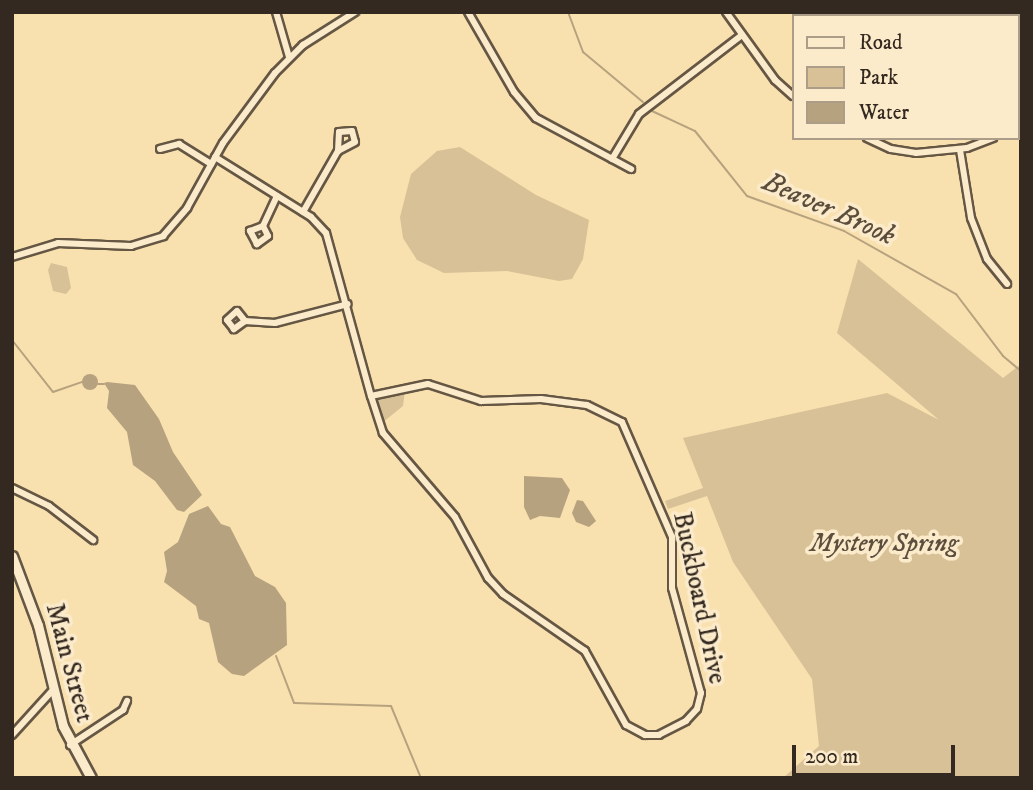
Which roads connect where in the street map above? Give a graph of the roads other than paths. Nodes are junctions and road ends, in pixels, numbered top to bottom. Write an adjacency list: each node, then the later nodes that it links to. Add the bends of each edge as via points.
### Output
1 (276, 12): 6 (street)
2 (355, 12): 6 (street)
3 (468, 12): 14 (street, via 527,110)
4 (726, 12): 5 (street)
5 (742, 35): 7 (street); 14 (street, via 639,114)
6 (289, 57): 13 (street)
7 (792, 95)
8 (872, 140): 11 (street, via 904,152)
9 (988, 140): 11 (street)
10 (160, 149): 15 (street, via 179,144)
11 (960, 150): 21 (street, via 971,218 988,260)
12 (338, 151): 18 (street)
13 (215, 157): 15 (street); 17 (street, Buckboard Drive)
14 (612, 159): 16 (street)
15 (211, 164): 20 (street, via 187,208 157,239 131,246 58,243)
16 (631, 169)
17 (277, 196): 18 (street, Buckboard Drive); 19 (street)
18 (303, 212): 22 (street, Buckboard Drive, via 330,241)
19 (263, 226)
20 (12, 257)
21 (1007, 284)
22 (348, 304): 23 (street, via 282,321); 24 (street, Buckboard Drive)
23 (245, 321)
24 (371, 396): 24 (street, Buckboard Drive, via 428,384 481,401 541,399 587,405 622,422 672,537 673,589 701,693 697,709 686,721 671,733 659,735 645,735 626,725 585,651 503,594 488,578 455,517 383,433)
25 (12, 488): 26 (street, via 49,506)
26 (93, 540)
27 (12, 556): 28 (main road, Main Street, via 27,590)
28 (53, 690): 30 (street); 31 (main road, Main Street)
29 (127, 701): 31 (street, via 123,710)
30 (12, 735)
31 (70, 745): 32 (main road, Main Street)
32 (91, 778)

